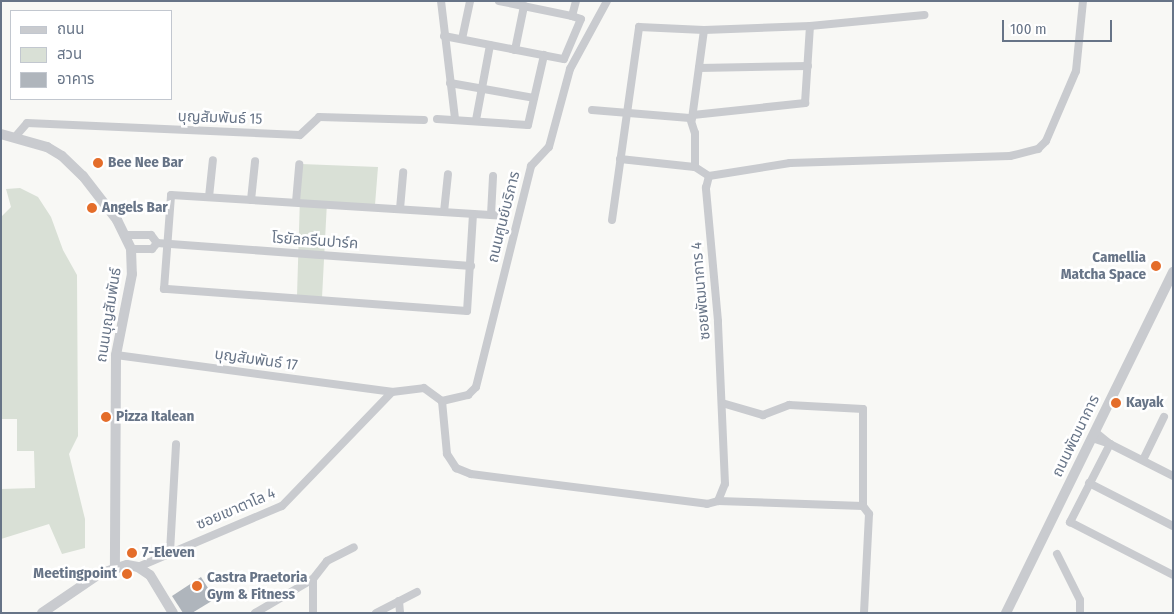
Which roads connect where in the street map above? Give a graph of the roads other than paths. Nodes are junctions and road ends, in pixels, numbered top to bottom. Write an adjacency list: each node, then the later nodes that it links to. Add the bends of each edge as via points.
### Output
1 (441, 1): 12 (street)
2 (470, 1): 13 (street)
3 (499, 1): 7 (street)
4 (576, 1): 9 (street)
5 (607, 1): 57 (street, ถนนศูนย์บริการ, via 570,69 550,147 531,166 476,387 468,395)
6 (1082, 1): 39 (street, via 1076,71 1046,141 1038,149 997,157 790,162)
7 (522, 4): 9 (street); 15 (street)
8 (924, 15): 10 (street)
9 (572, 16): 16 (street, via 581,19 564,59)
10 (810, 26): 11 (street); 17 (street)
11 (704, 30): 18 (street); 23 (street, via 639,28)
12 (444, 36): 13 (street); 19 (street)
13 (462, 39): 14 (street)
14 (490, 45): 15 (street); 20 (street)
15 (515, 50): 16 (street)
16 (544, 55): 21 (street)
17 (808, 66): 18 (street); 24 (street, via 802,105)
18 (699, 68): 24 (street)
19 (450, 83): 20 (street); 25 (street)
20 (482, 89): 21 (street); 28 (street)
21 (534, 98): 28 (street, via 528,125)
22 (592, 110): 23 (street)
23 (625, 112): 24 (street); 31 (street)
24 (692, 117): 35 (street)
25 (455, 118): 26 (street); 28 (street)
26 (437, 119)
27 (424, 120): 30 (street, บุญสัมพันธ์ 15, via 319,117 300,135 27,123)
28 (476, 120)
29 (1, 134): 30 (street, ถนนบุญสัมพันธ์)
30 (16, 137): 49 (street, ถนนบุญสัมพันธ์, via 62,156 84,176)
31 (620, 159): 35 (street); 48 (street)
32 (212, 160): 40 (street)
33 (255, 161): 41 (street)
34 (299, 164): 42 (street)
35 (695, 167): 39 (street)
36 (403, 172): 43 (street)
37 (448, 174): 44 (street)
38 (493, 176): 46 (street)
39 (709, 176): 58 (street, ซอยพัฒนาการ 4, via 706,188)
40 (209, 197): 41 (street); 51 (street, via 171,195)
41 (252, 200): 42 (street)
42 (296, 202): 43 (street)
43 (400, 209): 44 (street)
44 (444, 212): 45 (street)
45 (473, 214): 46 (street); 53 (street)
46 (491, 215): 47 (street)
47 (506, 216)
48 (612, 220)
49 (126, 235): 50 (street, โรยัลกรีนปาร์ค, via 151,236); 52 (street, ถนนบุญสัมพันธ์)
50 (157, 243): 51 (street, โรยัลกรีนปาร์ค); 52 (street, โรยัลกรีนปาร์ค, via 152,249)
51 (168, 244): 53 (street, โรยัลกรีนปาร์ค); 53 (street, via 164,289 174,290 467,311)
52 (131, 249): 55 (street, ถนนบุญสัมพันธ์, via 132,274)
53 (471, 266)
54 (1173, 272): 60 (street, ถนนพัฒนาการ)
55 (116, 355): 56 (street, บุญสัมพันธ์ 17); 73 (street, ถนนบุญสัมพันธ์)
56 (392, 392): 57 (street, via 424,388); 70 (street, ซอยเขาตาโล 4, via 282,506)
57 (442, 401): 66 (street, via 448,454 456,468 471,474 707,504)
58 (722, 403): 66 (street, ซอยพัฒนาการ 4, via 725,484); 67 (street, via 763,415 789,405 863,410)
59 (1164, 417): 63 (street)
60 (1094, 435): 62 (street); 85 (street, ถนนพัฒนาการ)
61 (176, 444): 70 (street)
62 (1110, 444): 63 (street); 65 (street)
63 (1143, 460): 64 (street)
64 (1173, 476)
65 (1089, 483): 68 (street); 74 (street, via 1070,522)
66 (718, 501): 67 (street)
67 (864, 506): 84 (street, via 869,514)
68 (1173, 526)
69 (354, 547): 75 (street, via 327,561)
70 (170, 552): 72 (street, ซอยเขาตาโล 4)
71 (1057, 554): 86 (street, via 1080,600)
72 (138, 566): 73 (street); 79 (street, via 158,584)
73 (116, 568): 78 (street, via 99,574)
74 (1173, 575)
75 (313, 579): 80 (street); 81 (street)
76 (416, 592): 77 (street)
77 (399, 601): 82 (street); 83 (street)
78 (42, 613)
79 (173, 613)
80 (255, 613)
81 (314, 613)
82 (376, 613)
83 (400, 613)
84 (864, 613)
85 (1006, 613)
86 (1080, 613)

